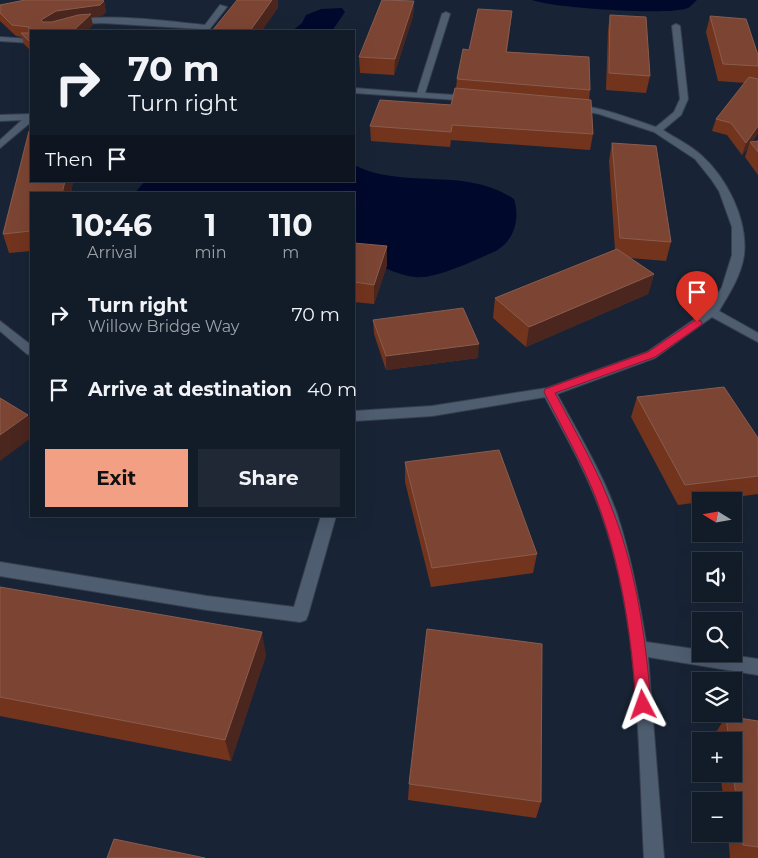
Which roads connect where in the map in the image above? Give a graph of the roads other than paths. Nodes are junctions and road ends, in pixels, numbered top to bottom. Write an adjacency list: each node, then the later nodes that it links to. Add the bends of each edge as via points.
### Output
1 (223, 7): 4 (street)
2 (446, 14): 9 (street)
3 (676, 26): 15 (street, via 684,99 678,114)
4 (205, 29): 5 (street, via 94,20)
5 (52, 30)
6 (0, 39): 7 (street)
7 (30, 41)
8 (355, 91): 9 (street)
9 (420, 96): 10 (street)
10 (486, 100)
11 (560, 106): 15 (street, via 600,112)
12 (0, 118): 13 (street)
13 (30, 118)
14 (30, 119): 16 (street)
15 (657, 130): 17 (street, via 698,157 715,177 724,191 737,227 736,265 728,287)
16 (0, 145)
17 (712, 312): 19 (street); 21 (street, via 651,355)
18 (0, 326): 20 (street)
19 (758, 338)
20 (30, 350)
21 (549, 392): 22 (street, via 432,411); 25 (street, via 582,453 608,514 626,577)
22 (355, 416)
23 (329, 517): 24 (street, via 300,615)
24 (0, 569)
25 (639, 648): 26 (street); 27 (street)
26 (758, 667)
27 (654, 858)

